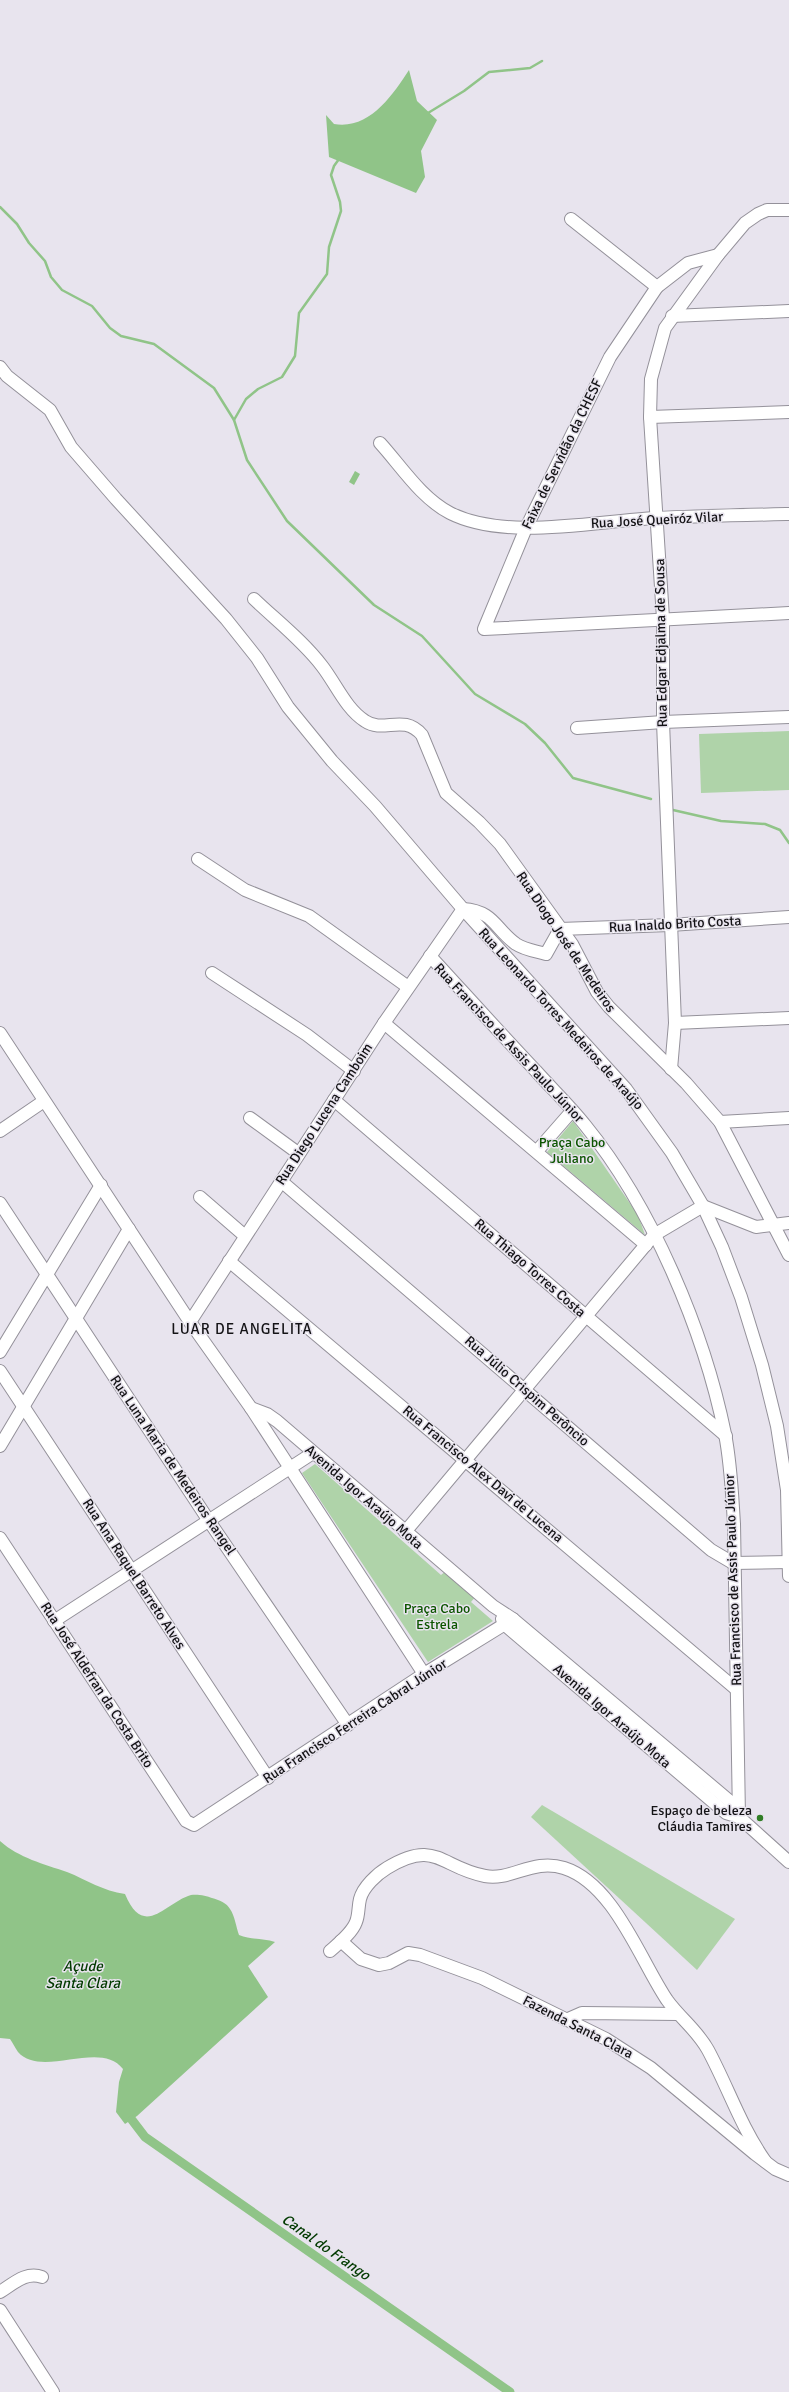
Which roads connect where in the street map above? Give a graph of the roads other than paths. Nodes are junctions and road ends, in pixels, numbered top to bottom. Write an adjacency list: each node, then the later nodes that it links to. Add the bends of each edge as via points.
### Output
1 (789, 210): 3 (street, Rua Edgar Edjalma de Sousa, via 767,210 750,219)
2 (571, 219): 4 (street)
3 (718, 255): 4 (street, Faixa de Servidão da CHESF, via 688,263); 6 (street, Rua Edgar Edjalma de Sousa)
4 (657, 287): 13 (street, Faixa de Servidão da CHESF, via 610,357)
5 (789, 311): 6 (street)
6 (672, 316): 9 (street, Rua Edgar Edjalma de Sousa, via 659,344 652,373)
7 (0, 367): 21 (street, Rua Leonardo Torres Medeiros de Araújo, via 7,376 50,410 71,447 240,635 306,730)
8 (789, 412): 9 (street)
9 (650, 417): 12 (street, Rua Edgar Edjalma de Sousa)
10 (380, 443): 13 (street, Rua José Queiróz Vilar, via 430,499 450,513 492,526)
11 (789, 514): 12 (street, Rua José Queiróz Vilar)
12 (656, 518): 13 (street, Rua José Queiróz Vilar); 16 (street, Rua Edgar Edjalma de Sousa)
13 (526, 528): 16 (street, Faixa de Servidão da CHESF, via 484,629)
14 (254, 599): 24 (street, Rua Diogo José de Medeiros, via 313,655 362,718 375,725 405,724 417,730 425,741 431,762 446,793 491,833)
15 (789, 613): 16 (street)
16 (663, 618): 18 (street, Rua Edgar Edjalma de Sousa)
17 (789, 717): 18 (street)
18 (663, 722): 19 (street); 23 (street, Rua Edgar Edjalma de Sousa)
19 (577, 728)
20 (198, 859): 27 (street, via 245,890 309,916)
21 (463, 909): 24 (street, via 487,915 516,944 546,954); 25 (street, Rua Diego Lucena Camboim); 47 (street, Rua Leonardo Torres Medeiros de Araújo, via 640,1106 672,1153)
22 (789, 917): 23 (street, Rua Inaldo Brito Costa)
23 (670, 925): 24 (street, Rua Inaldo Brito Costa); 30 (street, Rua Edgar Edjalma de Sousa)
24 (560, 929): 32 (street, Rua Diogo José de Medeiros, via 608,1007)
25 (430, 956): 27 (street, Rua Diego Lucena Camboim); 36 (street, Rua Francisco de Assis Paulo Júnior)
26 (212, 973): 33 (street, via 307,1035)
27 (408, 987): 29 (street, Rua Diego Lucena Camboim)
28 (789, 1018): 30 (street)
29 (384, 1023): 33 (street, Rua Diego Lucena Camboim); 41 (street)
30 (675, 1023): 32 (street, Rua Edgar Edjalma de Sousa)
31 (0, 1033): 34 (street)
32 (671, 1069): 39 (street, Rua Diogo José de Medeiros, via 702,1099)
33 (354, 1071): 35 (street, Rua Diego Lucena Camboim)
34 (44, 1100): 40 (street); 44 (street)
35 (334, 1100): 42 (street, Rua Diego Lucena Camboim); 57 (street, Rua Thiago Torres Costa)
36 (572, 1110): 41 (street); 51 (street, Rua Francisco de Assis Paulo Júnior, via 609,1158)
37 (250, 1118): 42 (street)
38 (789, 1118): 39 (street)
39 (720, 1122): 49 (street, Rua Diogo José de Medeiros)
40 (0, 1131)
41 (537, 1151): 53 (street)
42 (298, 1153): 43 (street, Rua Diego Lucena Camboim)
43 (281, 1181): 52 (street, Rua Diego Lucena Camboim); 62 (street, Rua Júlio Crispim Perôncio)
44 (101, 1185): 50 (street); 56 (street)
45 (200, 1197): 52 (street)
46 (0, 1203): 56 (street, Rua Luna Maria de Medeiros Rangel)
47 (703, 1206): 49 (street, via 756,1227); 51 (street); 73 (street, Rua Leonardo Torres Medeiros de Araújo, via 741,1297 762,1365 777,1426 787,1490)
48 (789, 1222): 49 (street)
49 (773, 1224): 54 (street, Rua Diogo José de Medeiros)
50 (129, 1228): 58 (street); 59 (street)
51 (654, 1235): 53 (street); 65 (street, Rua Francisco de Assis Paulo Júnior, via 677,1281 701,1344)
52 (245, 1236): 55 (street, Rua Diego Lucena Camboim)
53 (646, 1245): 57 (street)
54 (789, 1255)
55 (229, 1261): 59 (street, Rua Diego Lucena Camboim); 68 (street, Rua Francisco Alex Davi de Lucena)
56 (49, 1274): 58 (street, Rua Luna Maria de Medeiros Rangel); 60 (street)
57 (588, 1317): 62 (street); 65 (street, Rua Thiago Torres Costa)
58 (76, 1319): 63 (street); 70 (street, Rua Luna Maria de Medeiros Rangel)
59 (190, 1322): 64 (street)
60 (0, 1352)
61 (0, 1371): 63 (street, Rua Ana Raquel Barreto Alves)
62 (526, 1390): 68 (street); 74 (street, Rua Júlio Crispim Perôncio, via 711,1550)
63 (23, 1406): 66 (street); 75 (street, Rua Ana Raquel Barreto Alves)
64 (251, 1408): 67 (street, Avenida Igor Araújo Mota, via 277,1421); 69 (street)
65 (726, 1436): 74 (street, Rua Francisco de Assis Paulo Júnior, via 734,1524)
66 (0, 1446)
67 (313, 1453): 69 (street); 71 (street, Avenida Igor Araújo Mota)
68 (466, 1460): 71 (street); 80 (street, Rua Francisco Alex Davi de Lucena)
69 (288, 1469): 70 (street); 79 (street)
70 (209, 1521): 75 (street); 81 (street, Rua Luna Maria de Medeiros Rangel)
71 (405, 1532): 78 (street, Avenida Igor Araújo Mota)
72 (0, 1538): 77 (street, Rua José Aldefran da Costa Brito)
73 (789, 1554): 74 (street); 76 (street, Rua Leonardo Torres Medeiros de Araújo)
74 (733, 1563): 80 (street, Rua Francisco de Assis Paulo Júnior)
75 (132, 1571): 77 (street); 82 (street, Rua Ana Raquel Barreto Alves)
76 (789, 1576)
77 (54, 1621): 84 (street, Rua José Aldefran da Costa Brito, via 186,1821)
78 (509, 1622): 79 (street, Rua Francisco Ferreira Cabral Júnior); 83 (street, Avenida Igor Araújo Mota, via 732,1803)
79 (424, 1674): 81 (street, Rua Francisco Ferreira Cabral Júnior)
80 (736, 1689): 83 (street, Rua Francisco de Assis Paulo Júnior)
81 (348, 1725): 82 (street, Rua Francisco Ferreira Cabral Júnior)
82 (268, 1778): 84 (street, Rua Francisco Ferreira Cabral Júnior)
83 (739, 1817): 85 (street, Avenida Igor Araújo Mota)
84 (198, 1824)
85 (789, 1862)
86 (341, 1941): 87 (street); 88 (street, via 357,1920 360,1899 369,1884 387,1868 411,1857 422,1854 436,1856 469,1872 494,1877 531,1867 551,1865 581,1876 594,1886 619,1918 667,2000); 89 (street, Fazenda Santa Clara, via 360,1959 379,1965 408,1953 430,1958 482,1978)
87 (330, 1951)
88 (678, 2014): 89 (street, via 582,2013); 90 (street, via 698,2034 709,2051 744,2128)
89 (566, 2020): 90 (street, Fazenda Santa Clara, via 628,2052)
90 (765, 2161): 91 (street, Fazenda Santa Clara)
91 (789, 2176)
92 (42, 2277): 93 (street, via 24,2277)
93 (0, 2292)
94 (0, 2310): 95 (street)
95 (53, 2392)

